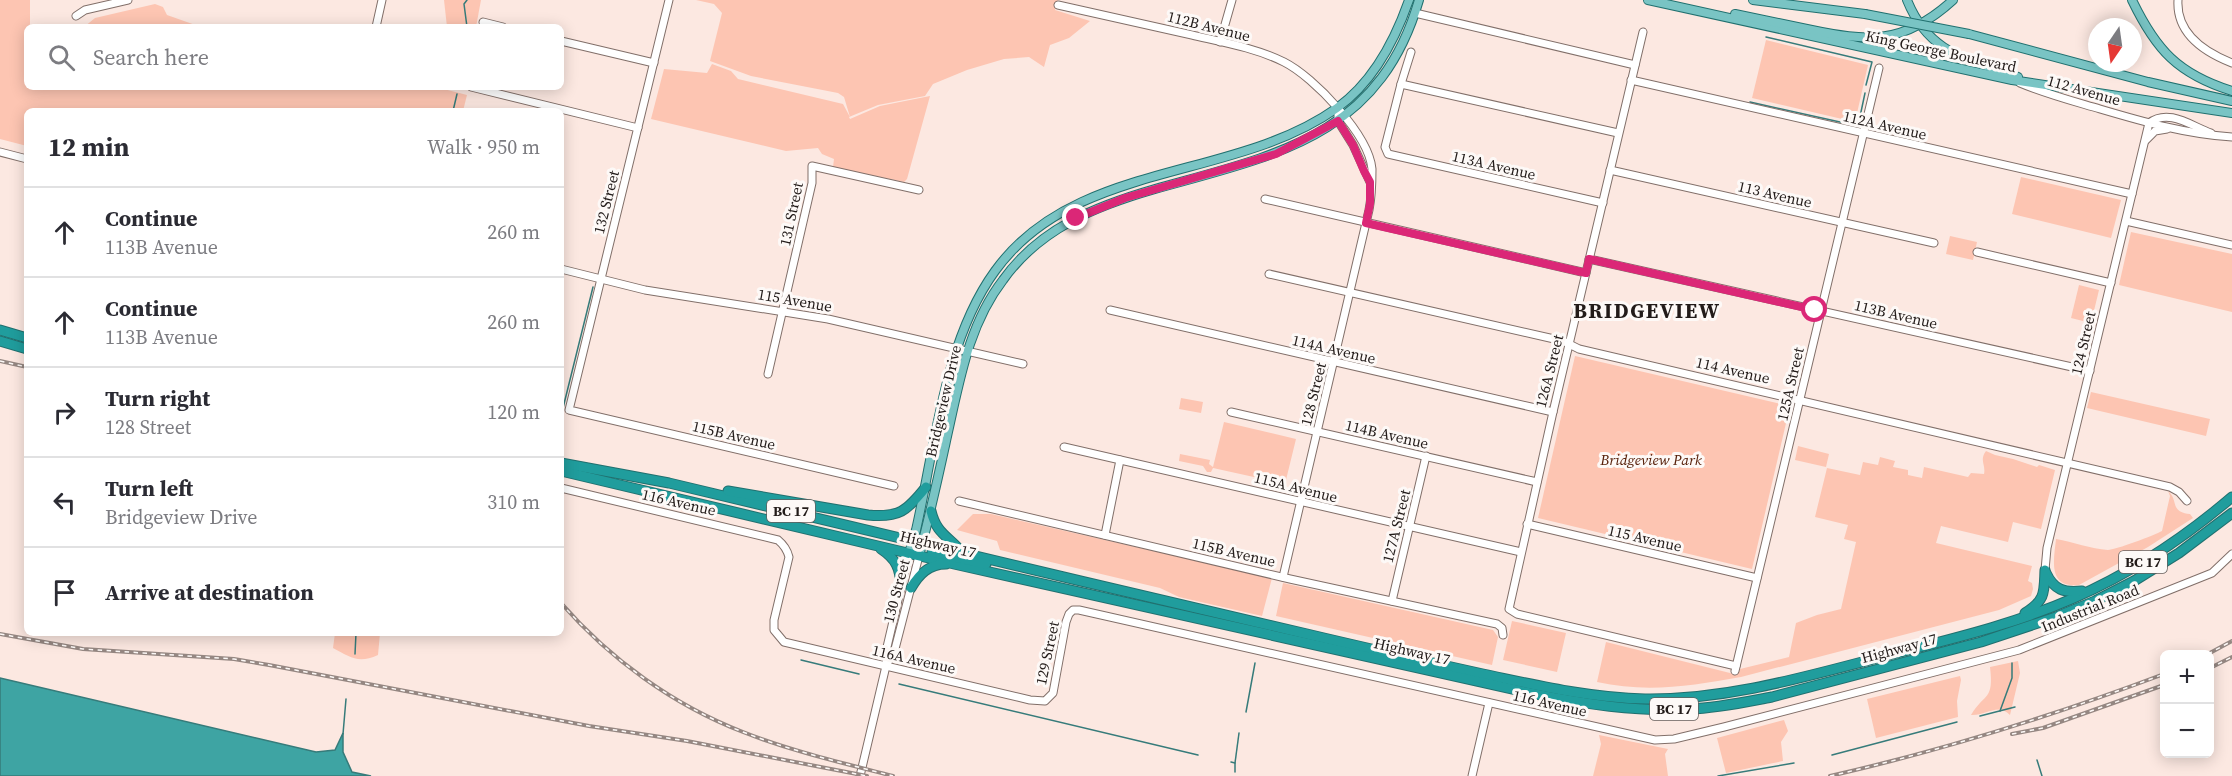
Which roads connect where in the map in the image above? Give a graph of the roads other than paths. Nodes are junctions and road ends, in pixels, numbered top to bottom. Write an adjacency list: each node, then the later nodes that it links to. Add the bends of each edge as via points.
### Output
1 (128, 0): 16 (street, via 85,10)
2 (382, 0): 18 (street)
3 (669, 0): 25 (street, 132 Street)
4 (1232, 0): 23 (street)
5 (1409, 0): 37 (main road, Bridgeview Drive, via 1381,58)
6 (1419, 0): 15 (main road, Bridgeview Drive)
7 (1648, 0): 14 (main road, King George Boulevard)
8 (1753, 0): 35 (main road, King George Boulevard, bridge, via 1865,14 1969,34)
9 (1907, 0): 20 (main road)
10 (1953, 0): 20 (main road)
11 (2132, 0): 34 (main road, via 2147,31 2167,55 2199,79)
12 (2178, 0): 26 (street, via 2178,16 2195,41)
13 (1058, 5): 23 (street, 112B Avenue)
14 (1675, 6): 20 (main road, via 1859,38 1885,36); 30 (main road, King George Boulevard)
15 (1415, 13): 27 (street); 40 (main road, Bridgeview Drive, via 1386,72)
16 (76, 16)
17 (483, 22): 19 (street)
18 (377, 24)
19 (491, 24)
20 (1920, 25): 32 (main road, via 1952,54)
21 (1642, 32): 27 (street, 126A Street)
22 (564, 42): 25 (street)
23 (1220, 42): 37 (street, 112B Avenue, via 1284,62 1327,95)
24 (1411, 51): 31 (street)
25 (654, 63): 42 (street, 132 Street)
26 (2232, 63)
27 (1635, 65): 29 (street, 126A Street)
28 (1879, 68): 45 (street, 125A Street)
29 (1631, 80): 44 (street, 126A Street); 45 (street, 112A Avenue)
30 (2012, 80): 32 (main road, King George Boulevard); 41 (street, 112 Avenue)
31 (1401, 84): 44 (street); 55 (street, 113A Avenue, via 1385,147 1388,154)
32 (2036, 84): 39 (main road, King George Boulevard)
33 (483, 90): 36 (street)
34 (2232, 91)
35 (2232, 101)
36 (557, 108)
37 (1337, 108): 40 (street, 128 Street); 77 (main road, Bridgeview Drive, via 1269,144 1100,194 1042,225 1023,239 994,272 975,303)
38 (564, 110): 42 (street)
39 (2232, 113)
40 (1342, 118): 58 (street, 128 Street, via 1366,152 1372,169); 78 (main road, Bridgeview Drive, via 1276,154 1125,198 1060,226 1030,249 1002,281 982,314)
41 (2149, 123): 43 (street, 112 Avenue); 46 (street, 112 Avenue, via 2173,117); 48 (street, 124 Street)
42 (638, 128): 66 (street, 132 Street)
43 (2173, 129): 46 (street, 112 Avenue); 48 (street, via 2155,131)
44 (1618, 133): 51 (street, 126A Street)
45 (1862, 133): 53 (street, 112A Avenue); 57 (street, 125A Street)
46 (2222, 136): 47 (street, 112 Avenue)
47 (2232, 137)
48 (2144, 145): 53 (street, 124 Street)
49 (0, 152): 50 (street)
50 (24, 158)
51 (1610, 170): 55 (street, 126A Street); 57 (street, 113 Avenue)
52 (919, 190): 70 (street, 131 Street, via 812,166 812,183)
53 (2132, 194): 56 (street, 124 Street)
54 (1265, 199): 58 (street)
55 (1603, 203): 62 (street, 126A Street)
56 (2126, 221): 60 (street); 67 (street, 124 Street)
57 (1841, 222): 59 (street, 113 Avenue); 71 (street, 125A Street)
58 (1366, 223): 64 (street); 68 (street, 128 Street)
59 (1934, 243)
60 (2232, 245)
61 (1977, 252): 67 (street)
62 (1589, 259): 64 (street, 126A Street); 71 (street, 113B Avenue)
63 (564, 270): 66 (street, 115 Avenue)
64 (1586, 273): 75 (street, 126A Street)
65 (1269, 274): 68 (street, 114 Avenue)
66 (601, 279): 70 (street, 115 Avenue, via 690,298); 84 (street, 132 Street)
67 (2111, 283): 81 (street, 124 Street)
68 (1350, 293): 75 (street, 114 Avenue); 79 (street, 128 Street)
69 (1110, 310): 79 (street, 114A Avenue)
70 (783, 311): 77 (street, 115 Avenue); 82 (street, 131 Street)
71 (1821, 311): 81 (street, 113B Avenue); 83 (street, 125A Street)
72 (0, 330): 73 (highway)
73 (24, 337)
74 (0, 341): 76 (highway)
75 (1570, 344): 83 (street, 114 Avenue); 86 (street, 126A Street)
76 (24, 348)
77 (956, 349): 78 (street, 115 Avenue); 97 (main road, Bridgeview Drive)
78 (967, 351): 80 (street, 115 Avenue); 103 (main road, Bridgeview Drive)
79 (1335, 363): 86 (street, 114A Avenue); 87 (street, 128 Street)
80 (1023, 364)
81 (2090, 372): 91 (street, 124 Street)
82 (768, 374)
83 (1800, 400): 91 (street, 114 Avenue); 117 (street, 125A Street)
84 (569, 410): 96 (street, 115B Avenue)
85 (1231, 412): 87 (street, 114B Avenue)
86 (1553, 412): 94 (street, 126A Street)
87 (1318, 432): 89 (street, 114B Avenue); 102 (street, 128 Street)
88 (1064, 447): 90 (street, 115A Avenue)
89 (1426, 456): 94 (street, 114B Avenue); 106 (street, 127A Street)
90 (1120, 460): 102 (street, 115A Avenue); 107 (street)
91 (2067, 463): 101 (street, 114 Avenue, via 2170,487); 115 (street, 124 Street)
92 (564, 464): 95 (highway, Highway 17 / BC 17)
93 (564, 472): 108 (highway, Highway 17 / BC 17)
94 (1537, 482): 105 (street, 126A Street)
95 (669, 483): 97 (highway, via 877,516 902,512); 109 (highway, Highway 17 / BC 17)
96 (894, 486)
97 (926, 487): 109 (main road, Bridgeview Drive)
98 (564, 489): 125 (street, 116 Avenue, via 778,540 789,557 774,620)
99 (2232, 497): 120 (highway, BC 17, via 2192,530)
100 (959, 501): 107 (street, 115B Avenue)
101 (2187, 501)
102 (1301, 502): 106 (street, 115A Avenue); 116 (street, 128 Street)
103 (931, 511): 109 (main road, Bridgeview Drive); 110 (highway, via 940,532)
104 (2232, 513): 114 (highway, Highway 17 / BC 17, via 2179,554 2134,581 2036,624 1772,697 1690,710 1567,701)
105 (1527, 524): 111 (street, 126A Street); 117 (street, 115 Avenue)
106 (1410, 527): 111 (street, 115A Avenue); 121 (street, 127A Street)
107 (1105, 535): 116 (street, 115B Avenue)
108 (874, 545): 112 (highway, Highway 17 / BC 17); 119 (highway, via 896,562)
109 (919, 547): 110 (highway, Highway 17 / BC 17); 112 (highway, Highway 17 / BC 17); 112 (main road, Bridgeview Drive); 114 (highway, Highway 17 / BC 17); 118 (highway, via 1054,578); 119 (street, 130 Street)
110 (962, 551): 118 (highway, Highway 17 / BC 17)
111 (1521, 552): 128 (street, 126A Street, via 1510,611)
112 (909, 553): 119 (street, 130 Street)
113 (2232, 554): 126 (street, Industrial Road, via 2212,573)
114 (954, 564): 119 (highway, via 926,569)
115 (2045, 570): 120 (highway, via 2058,590); 123 (highway, via 2040,602)
116 (1283, 577): 121 (street, 115B Avenue)
117 (1757, 578): 128 (street, 125A Street)
118 (1089, 582): 123 (highway, Highway 17 / BC 17, via 1506,679 1640,699 1725,694 1779,683)
119 (906, 587): 127 (street, 130 Street, via 887,647)
120 (2091, 590): 123 (highway, Highway 17 / BC 17)
121 (1392, 601): 124 (street, 115B Avenue, via 1497,624)
122 (1073, 610): 129 (street, 129 Street, via 1066,622 1053,693); 130 (street, 116 Avenue)
123 (2009, 622)
124 (1502, 632)
125 (778, 637): 127 (street, 116A Avenue, via 784,642)
126 (2019, 650): 130 (street, 116 Avenue, via 1674,739 1647,739)
127 (886, 666): 129 (street, 116A Avenue, via 1030,700); 131 (street, 130 Street)
128 (1736, 669)
129 (1045, 700)
130 (1489, 703): 132 (street)
131 (860, 776)
132 (1473, 776)

